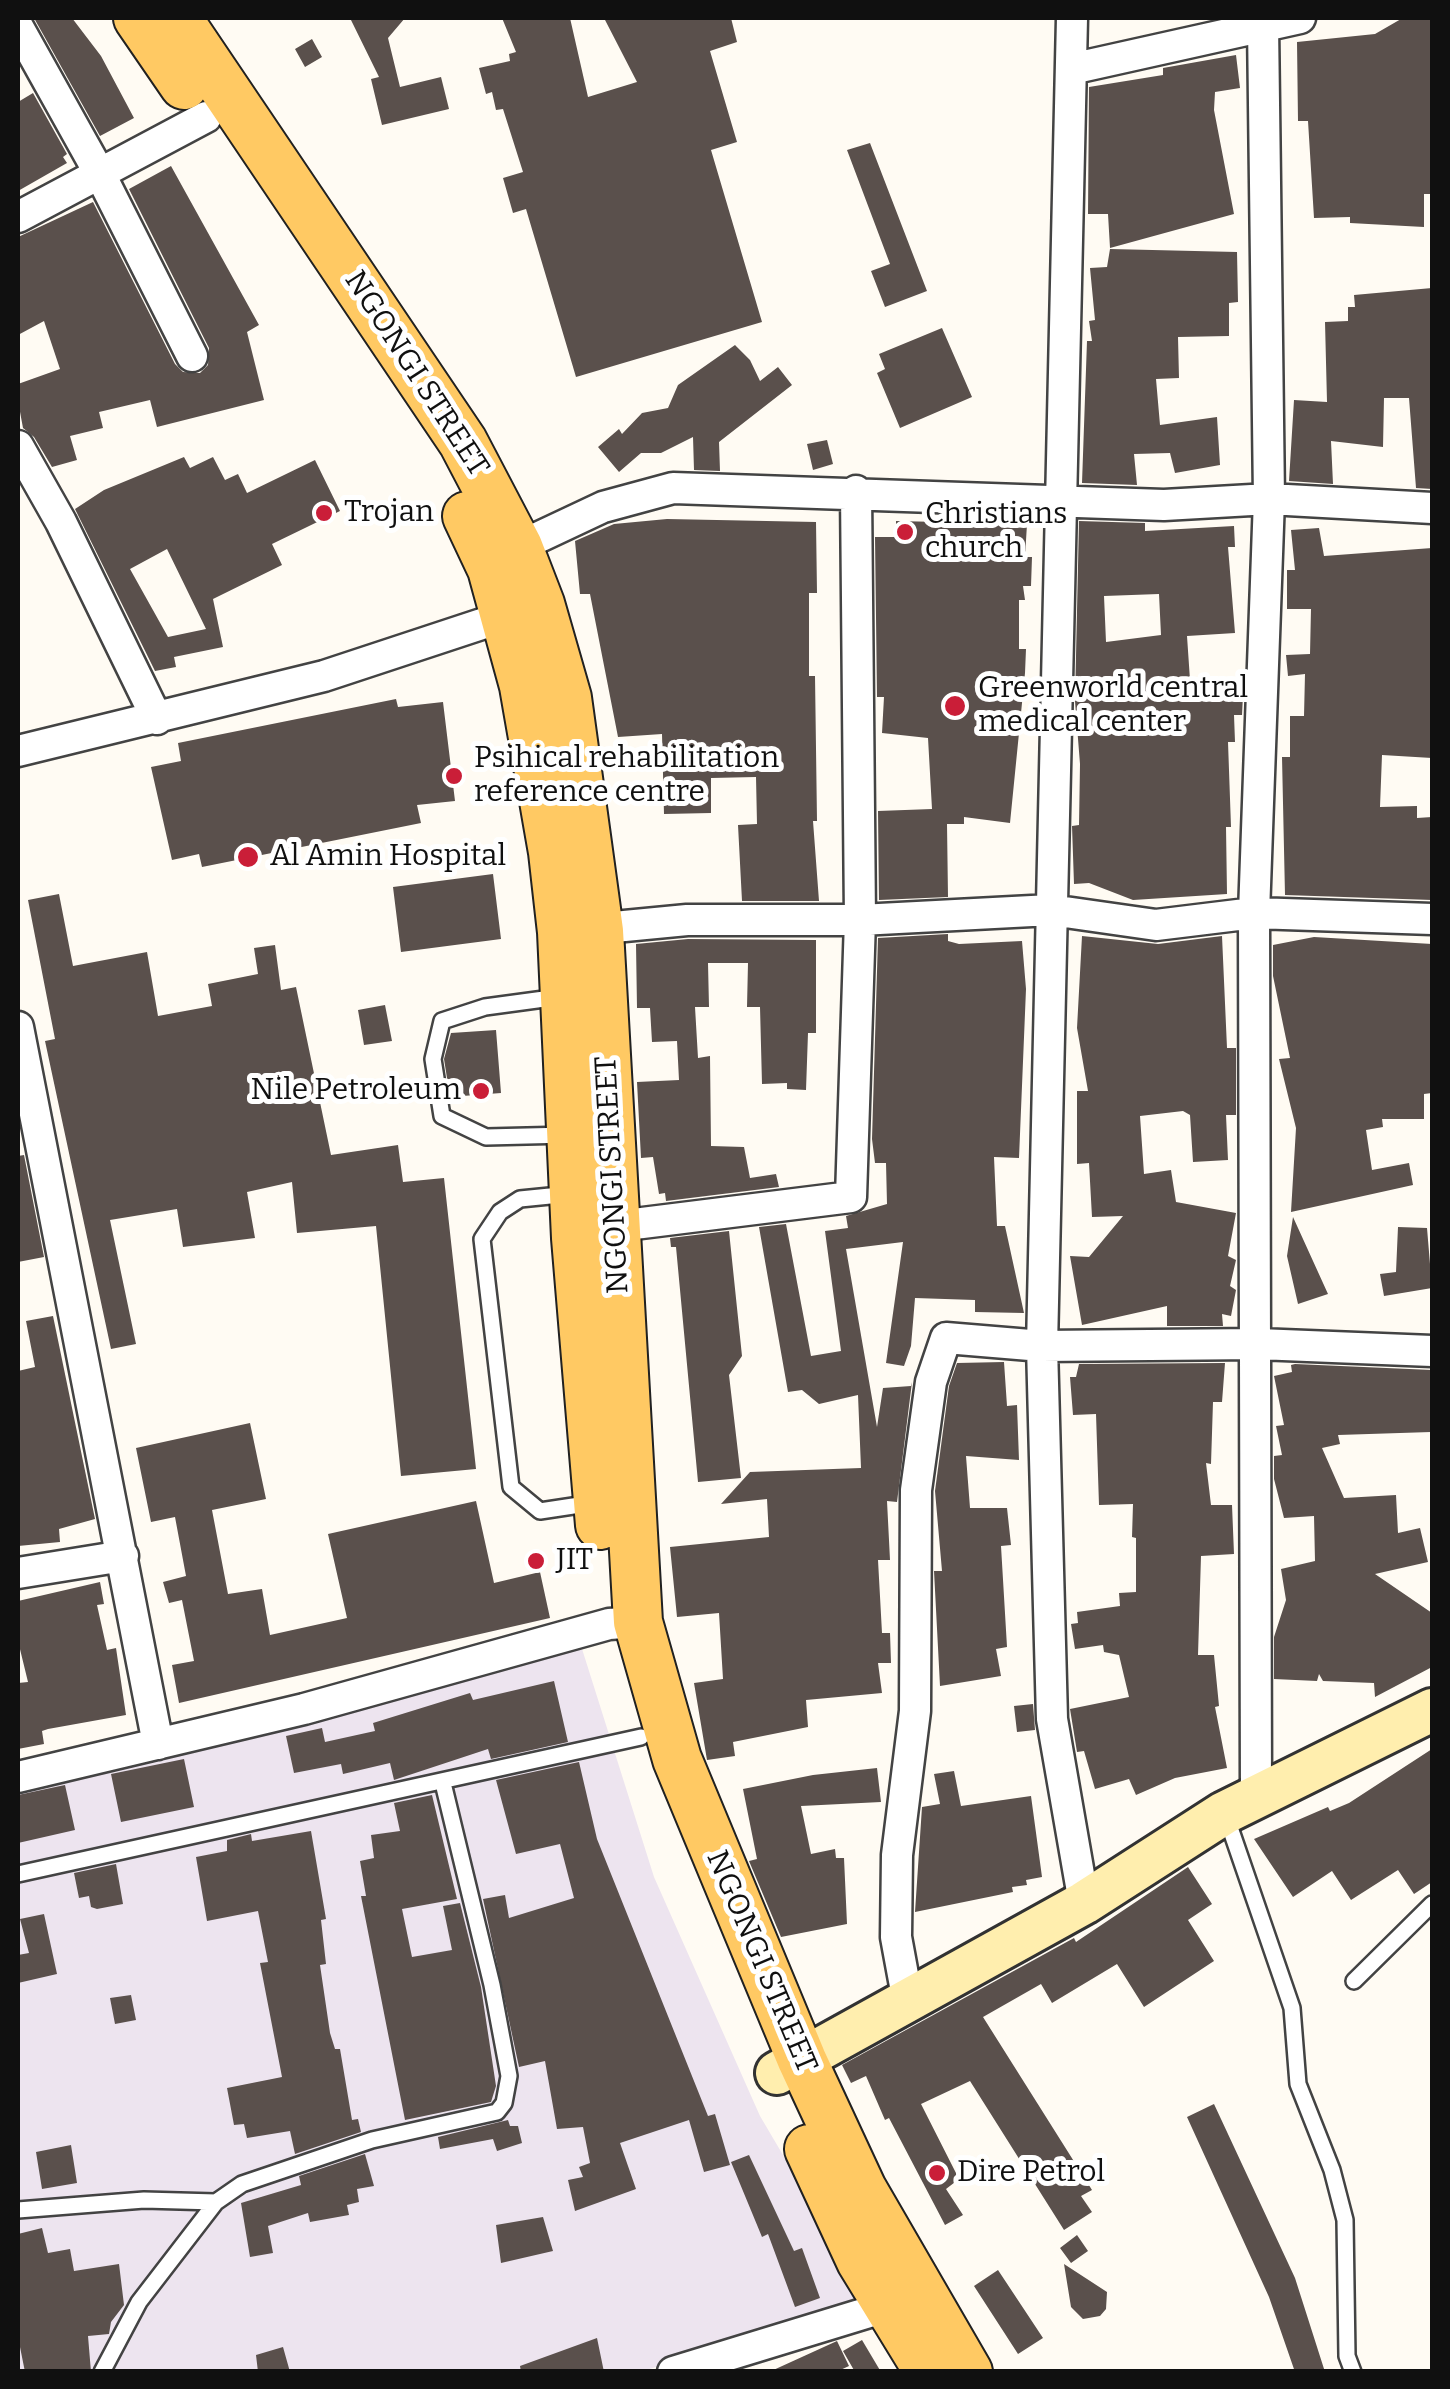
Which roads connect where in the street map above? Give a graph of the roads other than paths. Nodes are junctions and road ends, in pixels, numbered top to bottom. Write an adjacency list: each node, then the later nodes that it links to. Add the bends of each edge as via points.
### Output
1 (138, 18): 8 (main road, NGONGI STREET)
2 (177, 18): 17 (main road, NGONGI STREET, via 435,397)
3 (1072, 18): 7 (street)
4 (1300, 18): 5 (street)
5 (1263, 24): 7 (street); 15 (street)
6 (18, 26): 9 (street)
7 (1071, 68): 14 (street)
8 (206, 117): 9 (street); 18 (main road, NGONGI STREET, via 360,335)
9 (100, 176): 10 (street); 11 (street)
10 (18, 217)
11 (192, 356)
12 (18, 446): 19 (street)
13 (856, 491): 14 (street); 17 (street, via 673,488 603,508); 24 (street)
14 (1061, 498): 15 (street, via 1164,504); 21 (street)
15 (1268, 499): 16 (street); 22 (street)
16 (1432, 508)
17 (518, 547): 18 (main road, NGONGI STREET)
18 (522, 611): 19 (street, via 324,676); 25 (main road, NGONGI STREET, via 567,698)
19 (157, 718): 20 (street)
20 (18, 751)
21 (1051, 910): 22 (street, via 1156,925); 24 (street); 31 (street)
22 (1254, 913): 23 (street); 30 (street)
23 (1432, 919)
24 (860, 920): 25 (street, via 687,920); 29 (street, via 850,1197)
25 (580, 931): 26 (main road, NGONGI STREET); 29 (main road, NGONGI STREET)
26 (563, 996): 28 (main road, NGONGI STREET); 28 (lane, via 484,1007 442,1021 433,1059 442,1116 486,1137)
27 (18, 1027): 34 (street)
28 (572, 1136): 29 (main road, NGONGI STREET)
29 (588, 1218): 33 (main road, NGONGI STREET); 33 (lane, via 520,1199 500,1212 482,1239 511,1486 540,1510); 36 (main road, NGONGI STREET)
30 (1258, 1344): 31 (street); 32 (street); 42 (street)
31 (1042, 1346): 44 (street, via 1052,1720); 47 (street, via 946,1338 931,1382 916,1490 915,1710 896,1855 896,1937)
32 (1432, 1350)
33 (597, 1502): 36 (main road, NGONGI STREET)
34 (123, 1556): 35 (street); 39 (street)
35 (18, 1574)
36 (624, 1623): 38 (main road, NGONGI STREET); 39 (street); 48 (main road, NGONGI STREET)
37 (1432, 1710): 42 (street)
38 (641, 1737): 41 (lane); 48 (main road, NGONGI STREET, via 678,1839)
39 (158, 1744): 40 (street)
40 (18, 1776)
41 (443, 1783): 43 (lane); 49 (lane, via 496,2004 509,2076 504,2102 497,2112 372,2140 260,2177)
42 (1240, 1805): 44 (street); 56 (lane, via 1292,2008 1298,2084 1345,2220)
43 (18, 1874)
44 (1084, 1902): 47 (street)
45 (1432, 1904): 46 (lane)
46 (1354, 1981)
47 (908, 2002): 48 (street)
48 (789, 2067): 51 (main road, NGONGI STREET, via 862,2190)
49 (216, 2202): 50 (lane); 52 (lane, via 139,2302)
50 (18, 2210)
51 (903, 2298): 53 (street); 54 (main road, NGONGI STREET); 55 (main road, NGONGI STREET)
52 (102, 2372)
53 (672, 2372)
54 (929, 2372)
55 (968, 2372)
56 (1352, 2372)

